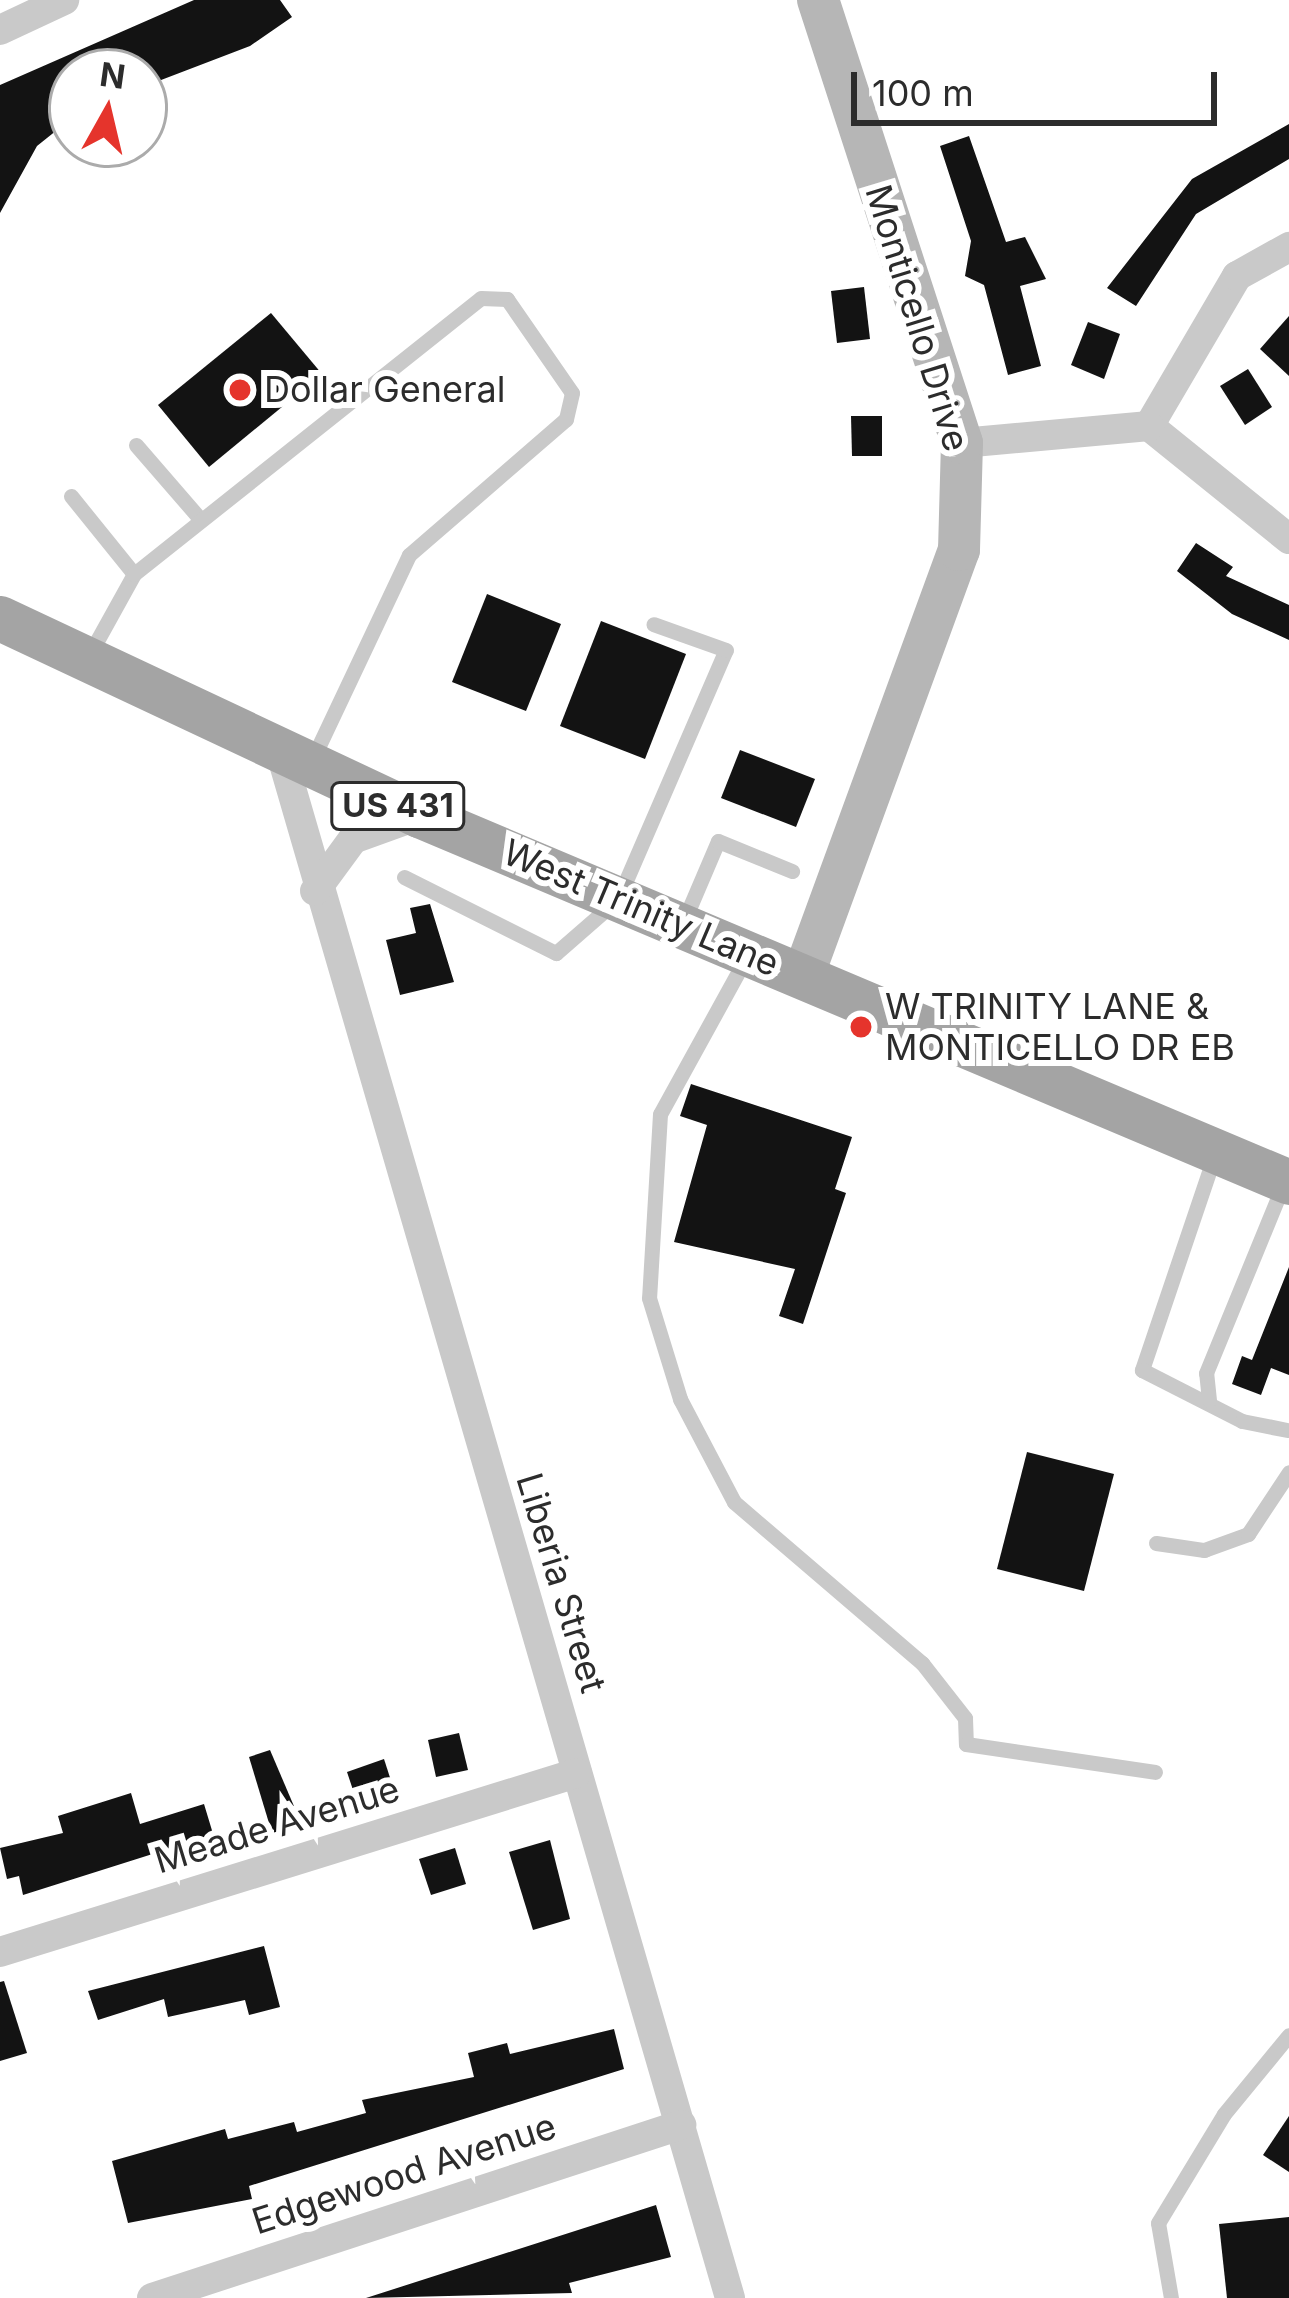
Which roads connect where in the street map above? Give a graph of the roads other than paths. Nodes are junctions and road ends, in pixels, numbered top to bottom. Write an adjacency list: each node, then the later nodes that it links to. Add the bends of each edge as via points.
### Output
1 (64, 0): 3 (street)
2 (818, 0): 6 (street, Monticello Drive)
3 (0, 29)
4 (1289, 248): 5 (street, via 1237,276)
5 (1149, 426): 6 (street); 10 (street)
6 (962, 443): 23 (street, Monticello Drive, via 959,550)
7 (136, 446): 9 (lane)
8 (71, 496): 11 (lane)
9 (201, 520): 11 (lane); 15 (lane, via 482,298 507,299 572,393 566,419 409,555)
10 (1289, 539)
11 (134, 574): 14 (lane)
12 (0, 619): 14 (main road, West Trinity Lane / US 431)
13 (653, 624): 20 (lane, via 726,650)
14 (87, 660): 15 (main road, West Trinity Lane / US 431)
15 (295, 756): 16 (main road, West Trinity Lane / US 431); 19 (street, Liberia Street)
16 (419, 815): 19 (street, via 352,839); 20 (main road, West Trinity Lane / US 431)
17 (792, 871): 21 (lane, via 718,841)
18 (404, 877): 20 (lane, via 556,953)
19 (314, 891): 31 (street, Liberia Street)
20 (618, 899): 21 (main road, West Trinity Lane / US 431)
21 (682, 926): 22 (main road, West Trinity Lane / US 431)
22 (748, 953): 23 (main road, West Trinity Lane / US 431); 30 (lane, via 660,1114 649,1298 680,1399 734,1502 922,1663 964,1718 966,1744)
23 (803, 976): 24 (main road, West Trinity Lane / US 431)
24 (1216, 1150): 25 (main road, West Trinity Lane / US 431); 26 (lane, via 1142,1354 1149,1380)
25 (1287, 1181): 26 (lane, via 1206,1373)
26 (1209, 1400): 27 (lane, via 1243,1421)
27 (1288, 1432)
28 (1289, 1472): 29 (lane, via 1248,1534 1204,1550)
29 (1156, 1543)
30 (1154, 1772)
31 (578, 1774): 32 (street, Meade Avenue); 34 (street, Liberia Street)
32 (0, 1952)
33 (1289, 2035): 37 (lane, via 1224,2114 1158,2223)
34 (681, 2125): 35 (street, Edgewood Avenue); 36 (street, Liberia Street)
35 (152, 2298)
36 (730, 2298)
37 (1171, 2298)

